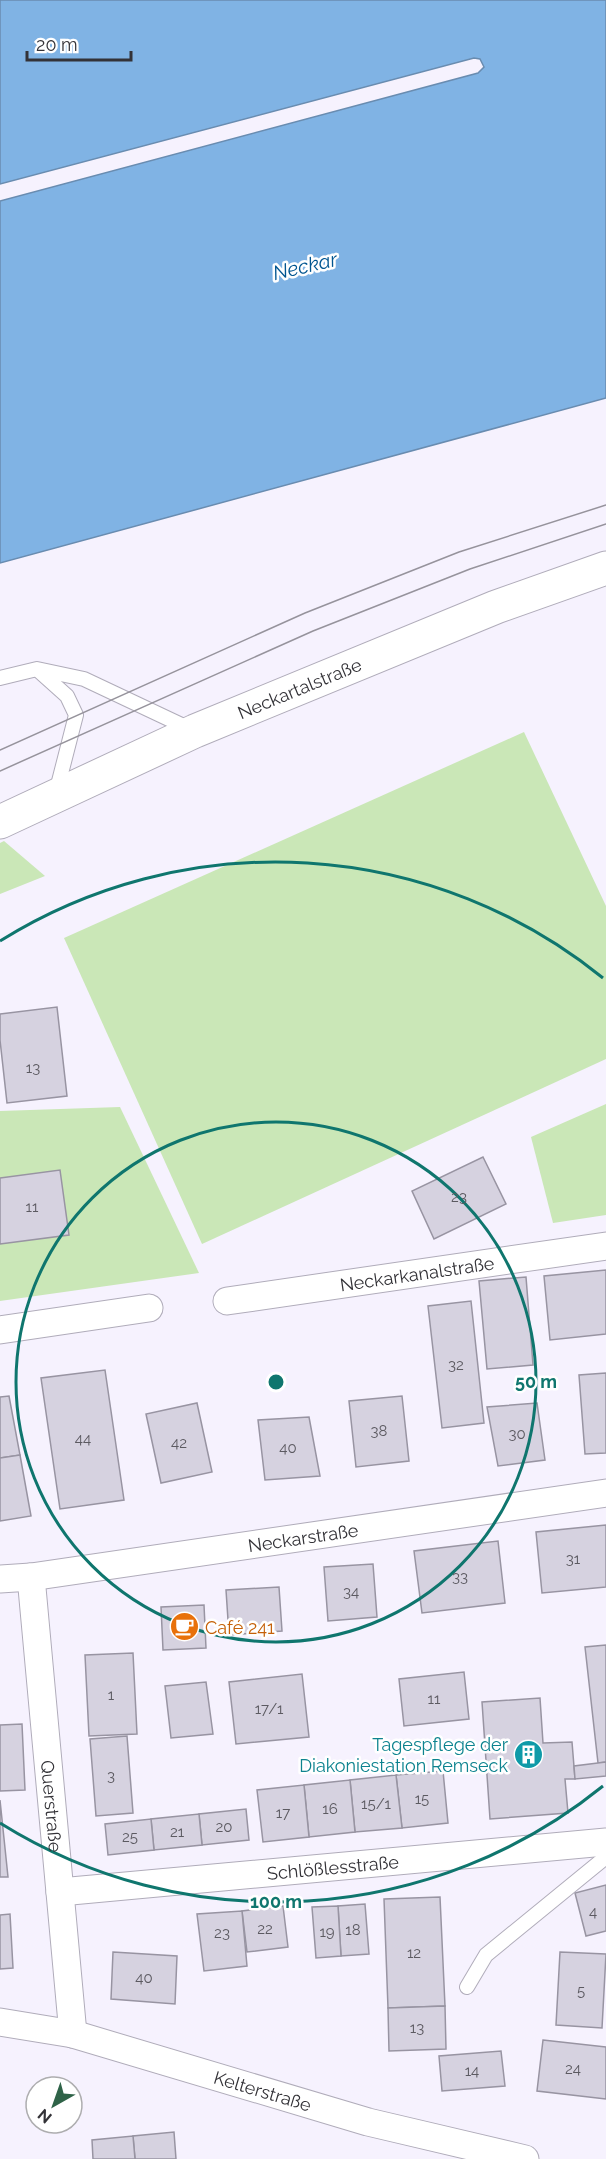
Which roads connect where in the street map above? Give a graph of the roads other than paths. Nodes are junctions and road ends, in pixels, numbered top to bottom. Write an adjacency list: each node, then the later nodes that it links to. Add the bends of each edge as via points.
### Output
1 (606, 568): 4 (main road, Neckartalstraße, via 496,607)
2 (37, 669): 3 (lane); 4 (lane, via 84,679); 5 (lane, via 67,696 76,715)
3 (0, 678)
4 (195, 731): 5 (main road, Neckartalstraße)
5 (55, 798): 6 (main road, Neckartalstraße)
6 (0, 822)
7 (606, 1246): 8 (street, Neckarkanalstraße)
8 (227, 1301)
9 (149, 1308): 10 (street)
10 (0, 1330)
11 (606, 1493): 12 (street, Neckarstraße)
12 (32, 1577): 13 (street, Neckarstraße); 16 (street, Querstraße)
13 (0, 1579)
14 (606, 1842): 16 (street, Schlößlesstraße)
15 (606, 1857): 17 (lane, via 486,1955)
16 (60, 1892): 19 (street, Querstraße)
17 (467, 1987)
18 (0, 2022): 19 (street, Kelterstraße)
19 (73, 2034): 20 (street, Kelterstraße, via 368,2122)
20 (525, 2159)

